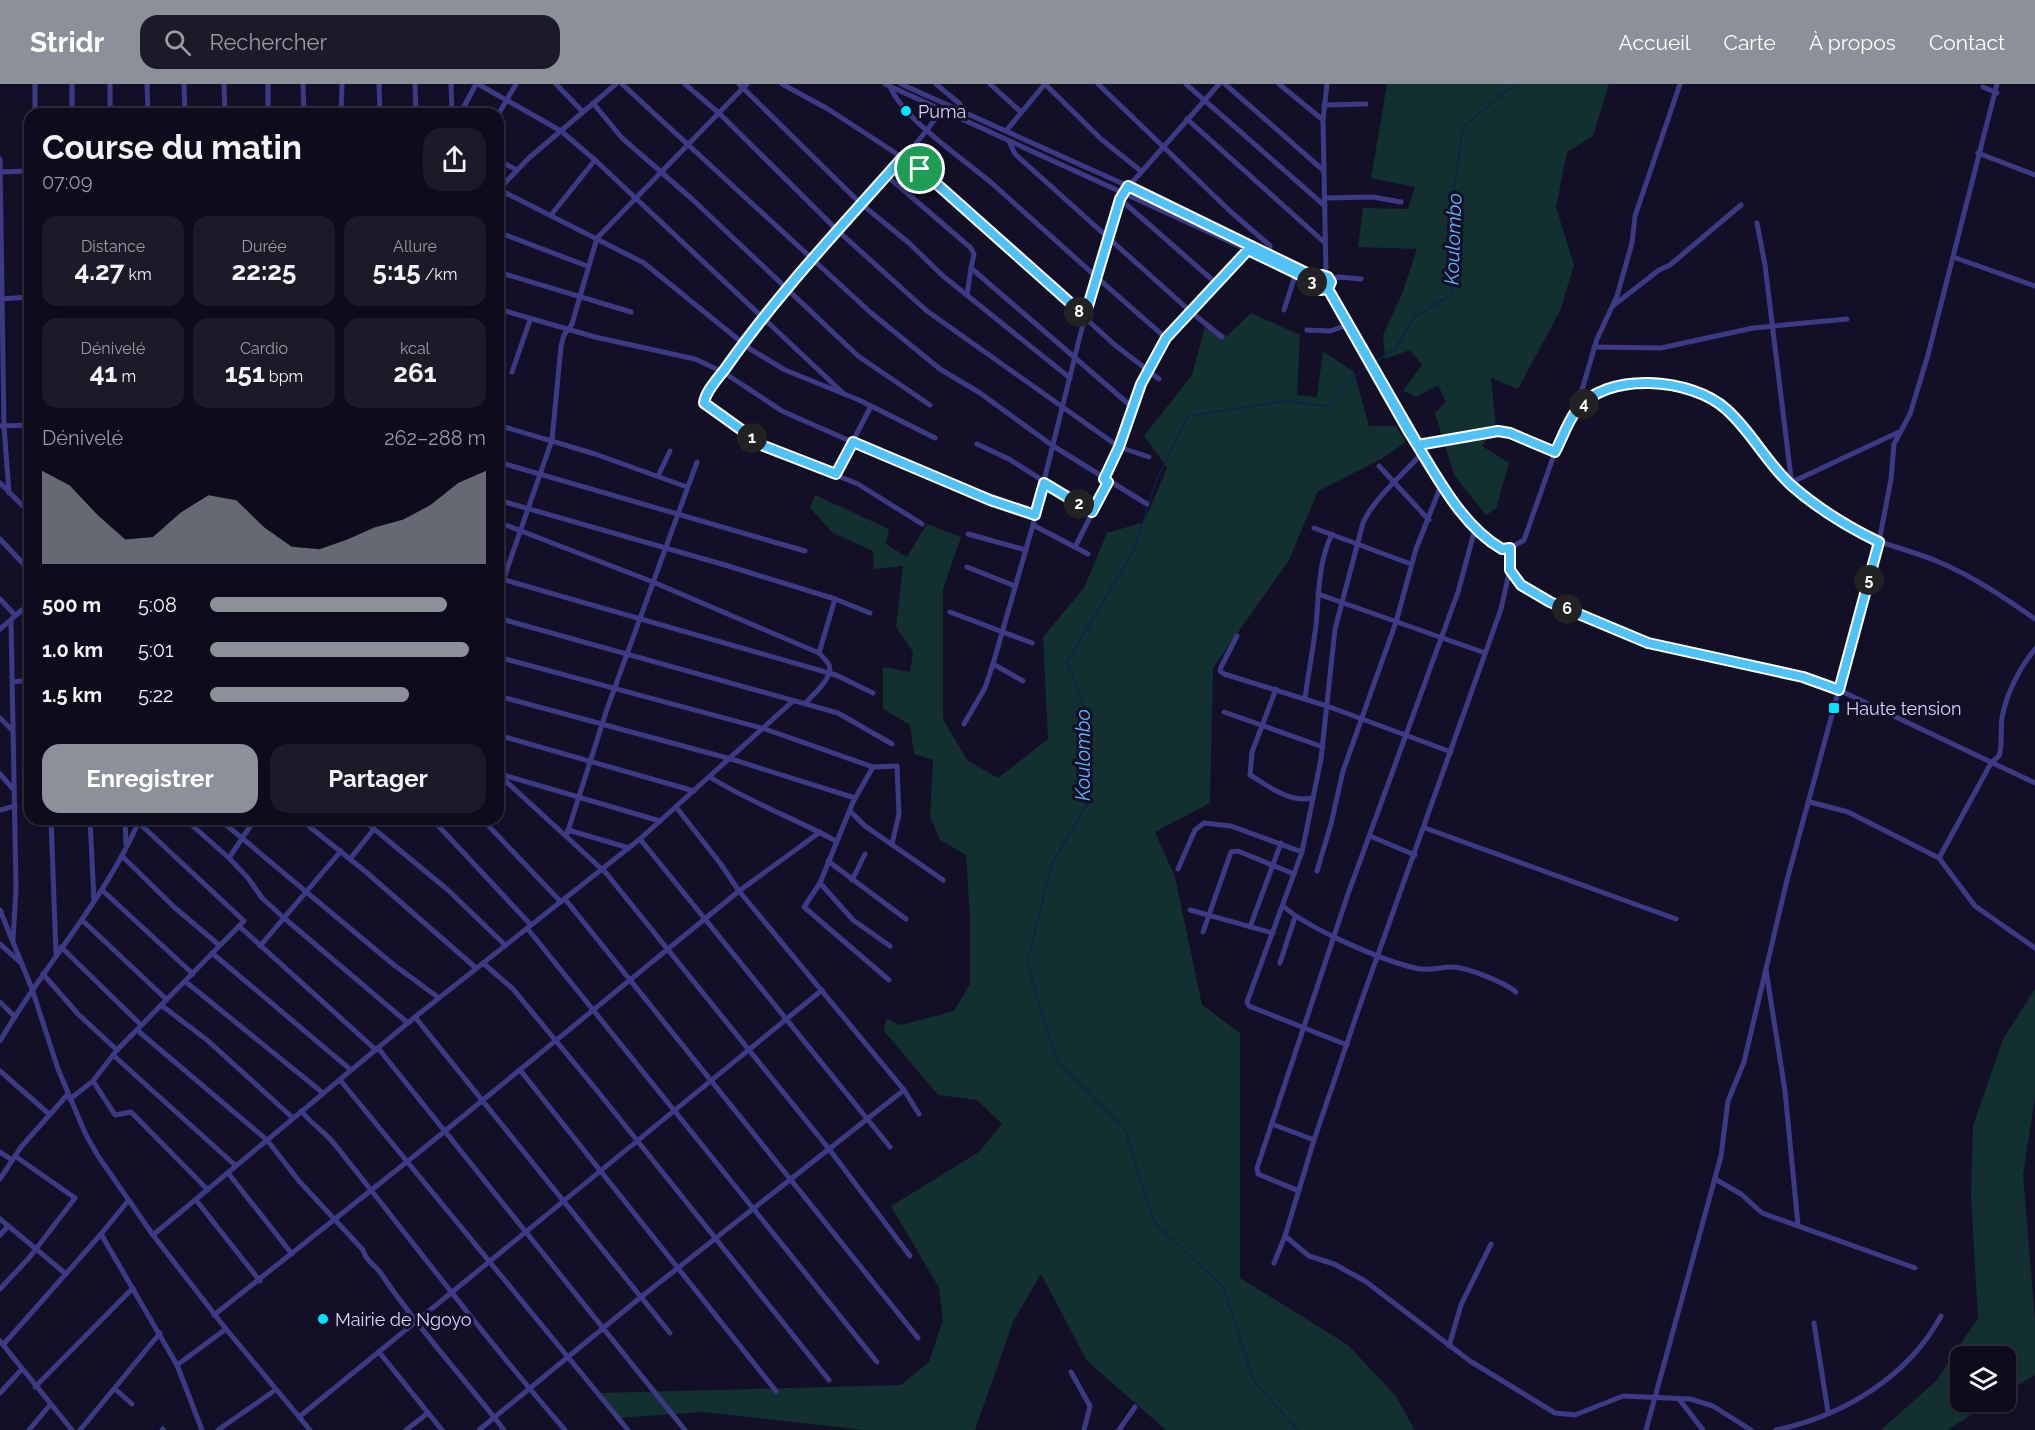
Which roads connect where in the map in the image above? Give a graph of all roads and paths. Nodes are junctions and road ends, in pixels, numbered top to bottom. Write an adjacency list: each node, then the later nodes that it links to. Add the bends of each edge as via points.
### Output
1 (35, 84): 41 (street)
2 (72, 84): 42 (street)
3 (110, 84): 43 (street)
4 (147, 84): 44 (street)
5 (184, 84): 45 (street)
6 (224, 84): 46 (street)
7 (268, 84): 47 (street)
8 (303, 84): 48 (street)
9 (342, 84): 49 (street)
10 (379, 84): 50 (street)
11 (415, 84): 51 (street)
12 (451, 84): 52 (street)
13 (477, 84): 36 (street); 53 (street)
14 (516, 84): 36 (street)
15 (556, 84): 57 (street)
16 (616, 84): 38 (street)
17 (622, 84): 66 (street)
18 (685, 84): 59 (street)
19 (782, 84): 69 (street)
20 (902, 84): 56 (street)
21 (936, 84): 56 (street, via 960,105)
22 (990, 84): 58 (street)
23 (1045, 84): 58 (street); 75 (street, via 1101,139)
24 (1098, 84): 67 (street)
25 (1186, 84): 37 (street)
26 (1219, 84): 37 (street)
27 (1225, 84): 76 (street)
28 (1279, 84): 61 (street)
29 (1327, 84): 40 (street)
30 (1680, 84): 119 (street, via 1635,216 1627,265)
31 (1987, 84): 35 (street, via 1983,87)
32 (1997, 84): 35 (street)
33 (743, 85): 59 (street); 89 (street)
34 (887, 85): 55 (street); 62 (street)
35 (1997, 93): 68 (street)
36 (506, 100): 54 (street); 63 (street)
37 (1204, 100): 60 (street); 91 (street)
38 (593, 103): 57 (street); 78 (street, via 621,138)
39 (1366, 104): 40 (street)
40 (1324, 105): 61 (street)
41 (35, 108)
42 (72, 108)
43 (110, 108)
44 (148, 108)
45 (185, 108)
46 (225, 108)
47 (268, 108)
48 (304, 108)
49 (341, 108)
50 (380, 108)
51 (416, 108)
52 (452, 108)
53 (463, 108)
54 (502, 108)
55 (942, 109): 62 (street); 65 (street)
56 (961, 111): 64 (street)
57 (583, 112): 63 (street)
58 (1021, 112): 64 (street)
59 (719, 114): 66 (street); 94 (street)
60 (1187, 119): 67 (street); 98 (street)
61 (1323, 120): 76 (street)
62 (928, 130): 69 (street); 108 (street)
63 (561, 131): 71 (street); 73 (street)
64 (1006, 131): 82 (street)
65 (1009, 141): 84 (street); 96 (street, via 1015,154)
66 (689, 143): 78 (street); 102 (street)
67 (1163, 145): 75 (street); 100 (street, via 1270,246)
68 (1978, 153): 79 (street); 101 (street)
69 (903, 157): 80 (street); 125 (street)
70 (0, 159): 77 (street)
71 (595, 160): 85 (street); 92 (street)
72 (504, 163): 73 (street)
73 (517, 170): 81 (street)
74 (24, 171): 77 (street)
75 (1141, 171): 82 (street)
76 (1323, 171): 86 (street)
77 (0, 172): 118 (street)
78 (662, 172): 85 (street); 113 (street)
79 (2035, 175)
80 (886, 176): 89 (street); 104 (street, via 971,248)
81 (504, 183)
82 (1128, 186): 84 (street); 100 (street)
83 (504, 192): 92 (street)
84 (1123, 192): 87 (street); 99 (street)
85 (637, 198): 97 (street); 124 (street)
86 (1325, 198): 88 (street, via 1373,197); 91 (street)
87 (1120, 199): 96 (street); 111 (street)
88 (1401, 202)
89 (860, 203): 94 (street); 115 (street)
90 (1741, 205): 119 (street, via 1670,265)
91 (1325, 206): 98 (street)
92 (551, 216): 97 (street)
93 (1757, 223): 129 (street)
94 (837, 230): 102 (street); 145 (street, via 927,311)
95 (504, 234): 103 (street)
96 (1108, 236): 108 (street); 123 (street)
97 (597, 238): 103 (street); 134 (street, via 656,271)
98 (1325, 242): 107 (street)
99 (1248, 250): 105 (street); 111 (street)
100 (1269, 254): 110 (street)
101 (1953, 257): 112 (street); 151 (street, via 1914,404)
102 (813, 258): 113 (street); 157 (street, via 870,312 940,369)
103 (587, 266): 117 (street)
104 (971, 267): 115 (street); 136 (street)
105 (1296, 273): 110 (street); 120 (street)
106 (504, 274): 117 (street)
107 (1328, 277): 109 (street); 110 (street); 114 (street)
108 (1096, 278): 125 (street); 133 (street)
109 (1362, 279)
110 (1316, 281): 114 (street, via 1320,290)
111 (1217, 284): 123 (street)
112 (2035, 285)
113 (786, 288): 124 (street); 143 (street, via 858,356)
114 (1328, 289): 128 (street)
115 (967, 295): 140 (street)
116 (24, 297): 118 (street)
117 (579, 298): 122 (street); 130 (street)
118 (1, 299): 149 (street)
119 (1612, 306): 135 (street)
120 (1284, 310)
121 (504, 311): 127 (street)
122 (632, 312)
123 (1191, 312): 132 (street); 133 (street)
124 (764, 316): 134 (street); 142 (street)
125 (1085, 316): 136 (street); 139 (street)
126 (1847, 319): 129 (street)
127 (530, 320): 130 (street); 137 (street)
128 (1348, 325): 131 (street); 156 (street)
129 (1773, 327): 135 (street, via 1661,348); 174 (street)
130 (569, 329): 138 (street, via 695,359); 153 (street, via 561,346)
131 (1307, 330)
132 (1222, 336)
133 (1166, 338): 139 (street)
134 (742, 344): 138 (street); 142 (street, via 784,370)
135 (1594, 347): 147 (street)
136 (1076, 359): 140 (street); 146 (street)
137 (512, 372)
138 (723, 372): 154 (street, via 782,411); 167 (street, via 704,403 764,446)
139 (1147, 372): 141 (street); 146 (street)
140 (1070, 378): 145 (street)
141 (1159, 379)
142 (845, 394): 144 (street)
143 (930, 405)
144 (871, 406): 152 (street); 154 (street)
145 (1063, 407): 157 (street); 158 (street)
146 (1132, 407): 158 (street)
147 (1576, 410): 160 (street); 174 (street, via 1609,389 1629,384 1652,382 1689,390 1726,409)
148 (24, 425): 149 (street)
149 (2, 426): 176 (street)
150 (504, 427): 153 (street)
151 (1899, 432): 174 (street); 194 (street)
152 (935, 438)
153 (552, 440): 166 (street); 168 (street)
154 (853, 442): 167 (street); 183 (street, via 959,488)
155 (977, 444): 171 (street, via 1009,459)
156 (1418, 445): 160 (street, via 1498,431); 161 (street)
157 (1053, 446): 169 (street); 171 (street)
158 (1119, 447): 162 (street); 169 (street)
159 (670, 451): 168 (street)
160 (1555, 452): 198 (street, via 1530,531)
161 (1422, 453): 172 (street); 173 (street)
162 (1149, 457)
163 (697, 462): 175 (street)
164 (504, 464): 166 (street)
165 (1379, 466): 172 (street)
166 (541, 474): 180 (street); 182 (street)
167 (836, 474): 186 (street)
168 (658, 476): 175 (street)
169 (1106, 480): 178 (street); 181 (street)
170 (0, 483): 176 (street)
171 (1044, 483): 181 (street); 183 (street)
172 (1396, 483): 184 (street); 195 (street, via 1369,508)
173 (1442, 483): 184 (street); 189 (street)
174 (1792, 484): 194 (street, via 1834,516)
175 (687, 488): 182 (street)
176 (9, 493): 179 (street)
177 (504, 502): 180 (street)
178 (1147, 504)
179 (24, 507)
180 (529, 510): 190 (street); 197 (street)
181 (1092, 512): 196 (street)
182 (678, 513): 197 (street); 200 (street)
183 (1035, 515): 187 (street)
184 (1429, 520): 202 (street)
185 (504, 524): 190 (street)
186 (922, 524)
187 (1033, 525): 196 (street); 199 (street)
188 (1314, 528): 192 (street)
189 (1475, 529): 198 (street, via 1502,549); 225 (street)
190 (521, 531): 206 (street); 208 (street)
191 (968, 534): 199 (street)
192 (1332, 534): 195 (street); 210 (street, via 1324,550)
193 (0, 539): 203 (street)
194 (1879, 542): 219 (street, via 1941,563); 239 (street)
195 (1357, 543): 202 (street); 213 (street)
196 (1075, 547): 201 (street)
197 (665, 548): 208 (street); 212 (street)
198 (1510, 548): 205 (street)
199 (1026, 550): 209 (street)
200 (805, 551)
201 (1088, 554)
202 (1411, 564): 221 (street)
203 (24, 565)
204 (967, 567): 209 (street)
205 (1510, 570): 229 (street); 239 (street, via 1521,585 1550,602 1648,643 1803,677)
206 (504, 572)
207 (504, 580): 218 (street)
208 (653, 582): 218 (street); 228 (street)
209 (1015, 586): 223 (street)
210 (1318, 594): 213 (street); 242 (street)
211 (0, 599): 217 (street)
212 (835, 599): 216 (street); 228 (street)
213 (1341, 603): 221 (street); 245 (street)
214 (24, 608): 217 (street)
215 (950, 612): 223 (street)
216 (870, 613)
217 (13, 617): 222 (street); 235 (street)
218 (640, 619): 230 (street); 233 (street)
219 (2035, 619)
220 (504, 620): 230 (street)
221 (1396, 622): 225 (street); 248 (street)
222 (0, 629)
223 (1002, 633): 226 (street); 232 (street)
224 (1237, 636): 237 (street, via 1220,671)
225 (1442, 638): 229 (street); 254 (street)
226 (1032, 643)
227 (2035, 649): 261 (street, via 2007,702 2001,749)
228 (819, 653): 233 (street, via 829,665)
229 (1485, 653): 258 (street)
230 (628, 654): 238 (street); 243 (street)
231 (504, 659): 238 (street)
232 (993, 664): 236 (street); 250 (street, via 985,688)
233 (828, 673): 240 (street); 244 (street)
234 (24, 680): 235 (street)
235 (13, 681): 253 (street)
236 (1023, 681)
237 (1276, 689): 242 (street); 251 (street)
238 (614, 690): 249 (street); 252 (street)
239 (1839, 690): 261 (street); 273 (street)
240 (873, 693)
241 (504, 698): 249 (street)
242 (1305, 699): 245 (street)
243 (793, 701): 244 (street); 252 (street)
244 (805, 704): 256 (street, via 838,713)
245 (1327, 706): 248 (street); 257 (street)
246 (1224, 712): 251 (street)
247 (0, 718): 253 (street)
248 (1362, 721): 254 (street); 315 (street, via 1338,787 1332,824)
249 (602, 724): 259 (street); 260 (street)
250 (964, 724)
251 (1261, 724): 257 (street); 272 (street, via 1250,775 1287,798)
252 (765, 729): 259 (street); 262 (street)
253 (12, 730): 268 (street)
254 (1407, 736): 258 (street); 295 (street)
255 (504, 737): 260 (street)
256 (892, 744)
257 (1323, 747): 272 (street)
258 (1451, 752): 291 (street)
259 (731, 759): 265 (street); 271 (street)
260 (589, 762): 269 (street); 270 (street)
261 (1991, 763): 267 (street); 309 (street)
262 (873, 767): 271 (street); 300 (street, via 897,766 899,814)
263 (0, 774): 268 (street)
264 (504, 776): 270 (street)
265 (710, 777): 269 (street); 294 (street, via 774,813)
266 (504, 779): 293 (street)
267 (2035, 783)
268 (14, 790): 274 (street)
269 (694, 791): 275 (street)
270 (579, 796): 278 (street); 293 (street)
271 (855, 798): 277 (street)
272 (1313, 798): 304 (street)
273 (1810, 802): 309 (street, via 1848,812); 356 (street)
274 (15, 806): 276 (street); 341 (street)
275 (676, 807): 278 (street); 321 (street)
276 (0, 810)
277 (850, 811): 298 (street); 300 (street)
278 (660, 821): 297 (street)
279 (51, 825): 351 (street)
280 (90, 825): 324 (street)
281 (125, 825): 301 (street)
282 (138, 825): 301 (street)
283 (144, 825): 335 (street, via 243,919)
284 (192, 825): 308 (street)
285 (227, 825): 296 (street)
286 (251, 825): 296 (street)
287 (308, 825): 303 (street)
288 (369, 825): 292 (street)
289 (437, 825): 336 (street)
290 (488, 825): 323 (street)
291 (1425, 828): 306 (street); 333 (street)
292 (374, 829): 310 (street); 344 (street, via 448,890)
293 (567, 832): 302 (street); 313 (street)
294 (820, 832): 298 (street); 321 (street)
295 (1370, 836): 306 (street); 340 (street)
296 (242, 837): 308 (street); 322 (street)
297 (640, 839): 302 (street); 331 (street)
298 (836, 841): 311 (street)
299 (1281, 843): 304 (street); 312 (street); 314 (street, via 1232,826 1204,823 1195,830)
300 (892, 844): 318 (street)
301 (126, 848): 307 (street)
302 (629, 848): 313 (street)
303 (341, 851): 310 (street); 322 (street)
304 (1302, 852): 316 (street)
305 (865, 854): 317 (street)
306 (1415, 855): 352 (street)
307 (122, 856): 320 (street); 343 (street)
308 (229, 858): 330 (street)
309 (1939, 858): 348 (street, via 1975,906)
310 (350, 859): 357 (street)
311 (828, 861): 317 (street); 319 (street)
312 (1273, 865): 316 (street); 328 (street, via 1238,851 1231,852); 337 (street)
313 (603, 869): 323 (street); 349 (street)
314 (1178, 869)
315 (1317, 871)
316 (1294, 874): 325 (street)
317 (852, 880): 332 (street)
318 (943, 880)
319 (820, 883): 346 (street, via 854,920); 361 (street, via 805,909)
320 (102, 890): 324 (street); 359 (street)
321 (739, 891): 331 (street); 364 (street)
322 (306, 893): 330 (street); 366 (street)
323 (563, 901): 336 (street); 360 (street)
324 (94, 902): 334 (street)
325 (1283, 906): 329 (street); 339 (street)
326 (0, 910): 341 (street)
327 (1190, 910): 328 (street)
328 (1209, 916): 337 (street); 338 (street)
329 (1295, 917): 340 (street); 354 (street)
330 (284, 918): 345 (street); 374 (street)
331 (706, 918): 349 (street); 373 (street)
332 (906, 919)
333 (1676, 919)
334 (82, 920): 347 (street); 367 (street)
335 (239, 926): 343 (street); 345 (street)
336 (529, 926): 344 (street); 370 (street)
337 (1250, 927): 339 (street)
338 (1203, 932)
339 (1273, 933): 376 (street, via 1247,1005)
340 (1335, 936): 352 (street); 376 (street)
341 (13, 940): 355 (street)
342 (0, 944): 355 (street)
343 (219, 945): 350 (street)
344 (505, 945): 353 (street)
345 (260, 946): 380 (street)
346 (890, 946)
347 (61, 947): 351 (street); 375 (street)
348 (2035, 948)
349 (668, 949): 360 (street); 381 (street)
350 (212, 953): 359 (street); 383 (street)
351 (56, 954): 358 (street)
352 (1378, 955): 365 (street, via 1426,970 1467,969); 379 (street)
353 (483, 963): 357 (street); 378 (street, via 513,990)
354 (1280, 963)
355 (23, 965): 363 (street)
356 (1765, 966): 414 (street, via 1743,1062 1726,1109 1723,1145); 424 (street, via 1785,1091)
357 (476, 968): 366 (street)
358 (43, 974): 363 (street); 382 (street)
359 (193, 974): 362 (street)
360 (630, 980): 370 (street); 386 (street)
361 (890, 981)
362 (186, 982): 367 (street); 390 (street)
363 (32, 989): 371 (street); 391 (street)
364 (822, 990): 373 (street); 389 (street)
365 (1516, 992)
366 (439, 998): 372 (street)
367 (166, 999): 369 (street)
368 (0, 1002): 371 (street)
369 (161, 1005): 375 (street); 397 (street, via 207,1040)
370 (594, 1009): 378 (street); 393 (street)
371 (15, 1017): 377 (street)
372 (415, 1017): 374 (street); 392 (street)
373 (784, 1019): 381 (street); 398 (street)
374 (408, 1023): 380 (street)
375 (139, 1027): 382 (street); 401 (street)
376 (1302, 1028): 379 (street); 399 (street)
377 (0, 1041)
378 (555, 1041): 384 (street); 402 (street)
379 (1347, 1045): 403 (street)
380 (377, 1049): 383 (street); 400 (street)
381 (749, 1050): 386 (street); 405 (street)
382 (115, 1053): 388 (street); 409 (street)
383 (351, 1070): 387 (street)
384 (520, 1070): 392 (street); 410 (street)
385 (0, 1071): 395 (street)
386 (712, 1079): 393 (street); 413 (street)
387 (340, 1080): 390 (street); 408 (street)
388 (93, 1081): 391 (street); 415 (street, via 115,1115 131,1112)
389 (904, 1090): 396 (street); 398 (street)
390 (323, 1093): 394 (street)
391 (69, 1096): 395 (street); 420 (street, via 86,1135)
392 (481, 1102): 400 (street); 419 (street)
393 (673, 1110): 402 (street); 421 (street)
394 (302, 1111): 397 (street); 416 (street, via 334,1144)
395 (49, 1114): 407 (street)
396 (919, 1114)
397 (293, 1118): 401 (street)
398 (866, 1119): 404 (street); 405 (street)
399 (1272, 1124): 403 (street); 417 (street, via 1257,1172)
400 (445, 1131): 408 (street); 426 (street)
401 (267, 1140): 409 (street); 423 (street)
402 (638, 1140): 410 (street); 431 (street)
403 (1314, 1140): 417 (street)
404 (890, 1147)
405 (829, 1149): 413 (street); 435 (street)
406 (0, 1152): 407 (street)
407 (14, 1158): 412 (street); 433 (street, via 75,1196)
408 (408, 1162): 416 (street); 436 (street)
409 (236, 1166): 411 (street)
410 (600, 1171): 419 (street); 438 (street)
411 (228, 1173): 415 (street); 434 (street)
412 (0, 1179)
413 (791, 1179): 421 (street); 454 (street)
414 (1714, 1179): 424 (street, via 1741,1194 1762,1213); 470 (street)
415 (208, 1190): 418 (street)
416 (369, 1191): 423 (street); 444 (street)
417 (1299, 1191): 430 (street)
418 (196, 1200): 429 (street); 441 (street)
419 (563, 1200): 426 (street); 445 (street)
420 (128, 1201): 427 (street); 429 (street)
421 (752, 1209): 431 (street); 459 (street)
422 (0, 1220): 425 (street)
423 (334, 1221): 434 (street); 448 (street, via 363,1250 366,1260 382,1275)
424 (1798, 1225): 439 (street)
425 (8, 1226): 428 (street); 433 (street)
426 (525, 1232): 436 (street); 451 (street)
427 (101, 1234): 440 (street); 442 (street)
428 (0, 1235)
429 (153, 1235): 446 (street)
430 (1285, 1236): 437 (street); 456 (street, via 1309,1256 1347,1270 1381,1292)
431 (716, 1238): 438 (street); 463 (street)
432 (1491, 1244): 456 (street, via 1461,1305)
433 (36, 1249): 440 (street); 443 (street)
434 (292, 1254): 441 (street)
435 (910, 1256)
436 (489, 1260): 444 (street); 458 (street)
437 (1274, 1263)
438 (678, 1268): 445 (street); 468 (street)
439 (1915, 1268)
440 (66, 1274): 455 (street)
441 (260, 1281): 446 (street)
442 (133, 1288): 452 (street); 464 (street)
443 (0, 1289)
444 (451, 1291): 448 (street); 466 (street)
445 (641, 1298): 451 (street); 453 (street)
446 (214, 1315): 450 (street)
447 (1941, 1316): 475 (street, via 1908,1364 1879,1387)
448 (415, 1322): 457 (street); 478 (street)
449 (1814, 1323): 475 (street)
450 (225, 1329): 460 (street); 467 (street)
451 (606, 1329): 458 (street); 492 (street)
452 (160, 1333): 460 (street); 465 (street)
453 (670, 1333)
454 (918, 1338)
455 (2, 1343): 461 (street)
456 (1449, 1346): 470 (street, via 1521,1394 1561,1415 1575,1415 1614,1398)
457 (379, 1352): 476 (street); 477 (street)
458 (569, 1358): 466 (street); 491 (street)
459 (877, 1362)
460 (177, 1365): 483 (street)
461 (22, 1369): 464 (street); 469 (street)
462 (1071, 1372): 493 (street, via 1090,1406)
463 (829, 1380)
464 (35, 1387): 473 (street)
465 (116, 1389): 472 (street); 482 (street)
466 (530, 1389): 478 (street); 490 (street)
467 (274, 1391): 477 (street); 484 (street)
468 (776, 1391)
469 (0, 1393)
470 (1654, 1397): 471 (street); 495 (street)
471 (1678, 1398): 479 (street); 498 (street, via 1713,1406)
472 (132, 1404)
473 (50, 1405): 480 (street); 481 (street)
474 (1135, 1407): 494 (street)
475 (1828, 1412): 499 (street)
476 (428, 1413): 486 (street); 487 (street)
477 (299, 1417): 485 (street)
478 (495, 1417): 488 (street); 489 (street)
479 (1698, 1423): 496 (street); 497 (street)
480 (29, 1430)
481 (72, 1430)
482 (80, 1430)
483 (202, 1430)
484 (218, 1430)
485 (310, 1430)
486 (406, 1430)
487 (442, 1430)
488 (479, 1430)
489 (504, 1430)
490 (565, 1430)
491 (628, 1430)
492 (685, 1430)
493 (1084, 1430)
494 (1119, 1430)
495 (1647, 1430)
496 (1695, 1430)
497 (1703, 1430)
498 (1751, 1430)
499 (1776, 1430)

